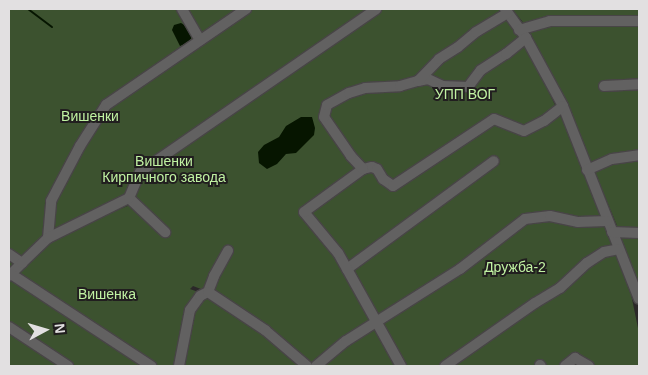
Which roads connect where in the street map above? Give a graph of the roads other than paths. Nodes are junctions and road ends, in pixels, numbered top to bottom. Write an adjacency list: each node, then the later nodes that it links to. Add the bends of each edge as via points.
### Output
1 (182, 9): 7 (lane)
2 (246, 9): 7 (lane)
3 (376, 9): 16 (lane, via 140,172)
4 (506, 11): 6 (lane); 8 (lane, via 439,59)
5 (639, 21): 6 (lane, via 550,21)
6 (523, 34): 8 (lane, via 506,54 481,70 468,87 443,86 428,78); 11 (lane)
7 (200, 40): 21 (lane, via 106,105 51,201)
8 (418, 81): 14 (lane, via 400,86 365,88 327,105 324,117)
9 (639, 84): 10 (lane)
10 (604, 86)
11 (563, 106): 14 (lane, via 544,122 524,131 494,119 393,186 377,169); 15 (lane)
12 (639, 155): 15 (lane, via 612,159)
13 (494, 161): 26 (lane)
14 (363, 169): 26 (lane, via 304,212)
15 (587, 170): 17 (lane)
16 (129, 198): 18 (lane); 21 (lane)
17 (607, 221): 19 (lane); 30 (lane, via 578,222 550,216 525,219 460,269)
18 (165, 232)
19 (612, 232): 20 (lane); 22 (lane)
20 (639, 233)
21 (48, 238): 25 (lane)
22 (619, 249): 29 (lane); 38 (lane, via 604,252 587,263 560,288)
23 (228, 251): 28 (lane)
24 (9, 254): 25 (lane)
25 (22, 262): 27 (lane)
26 (347, 269): 30 (lane)
27 (10, 275): 33 (lane)
28 (208, 292): 34 (lane, via 200,296 190,310); 35 (lane, via 265,330)
29 (639, 299)
30 (377, 323): 36 (lane); 37 (lane)
31 (9, 327): 32 (lane)
32 (68, 366)
33 (151, 366)
34 (179, 366)
35 (307, 366)
36 (316, 366)
37 (401, 366)
38 (445, 366)
39 (565, 366): 40 (lane, via 575,358)
40 (590, 366)

